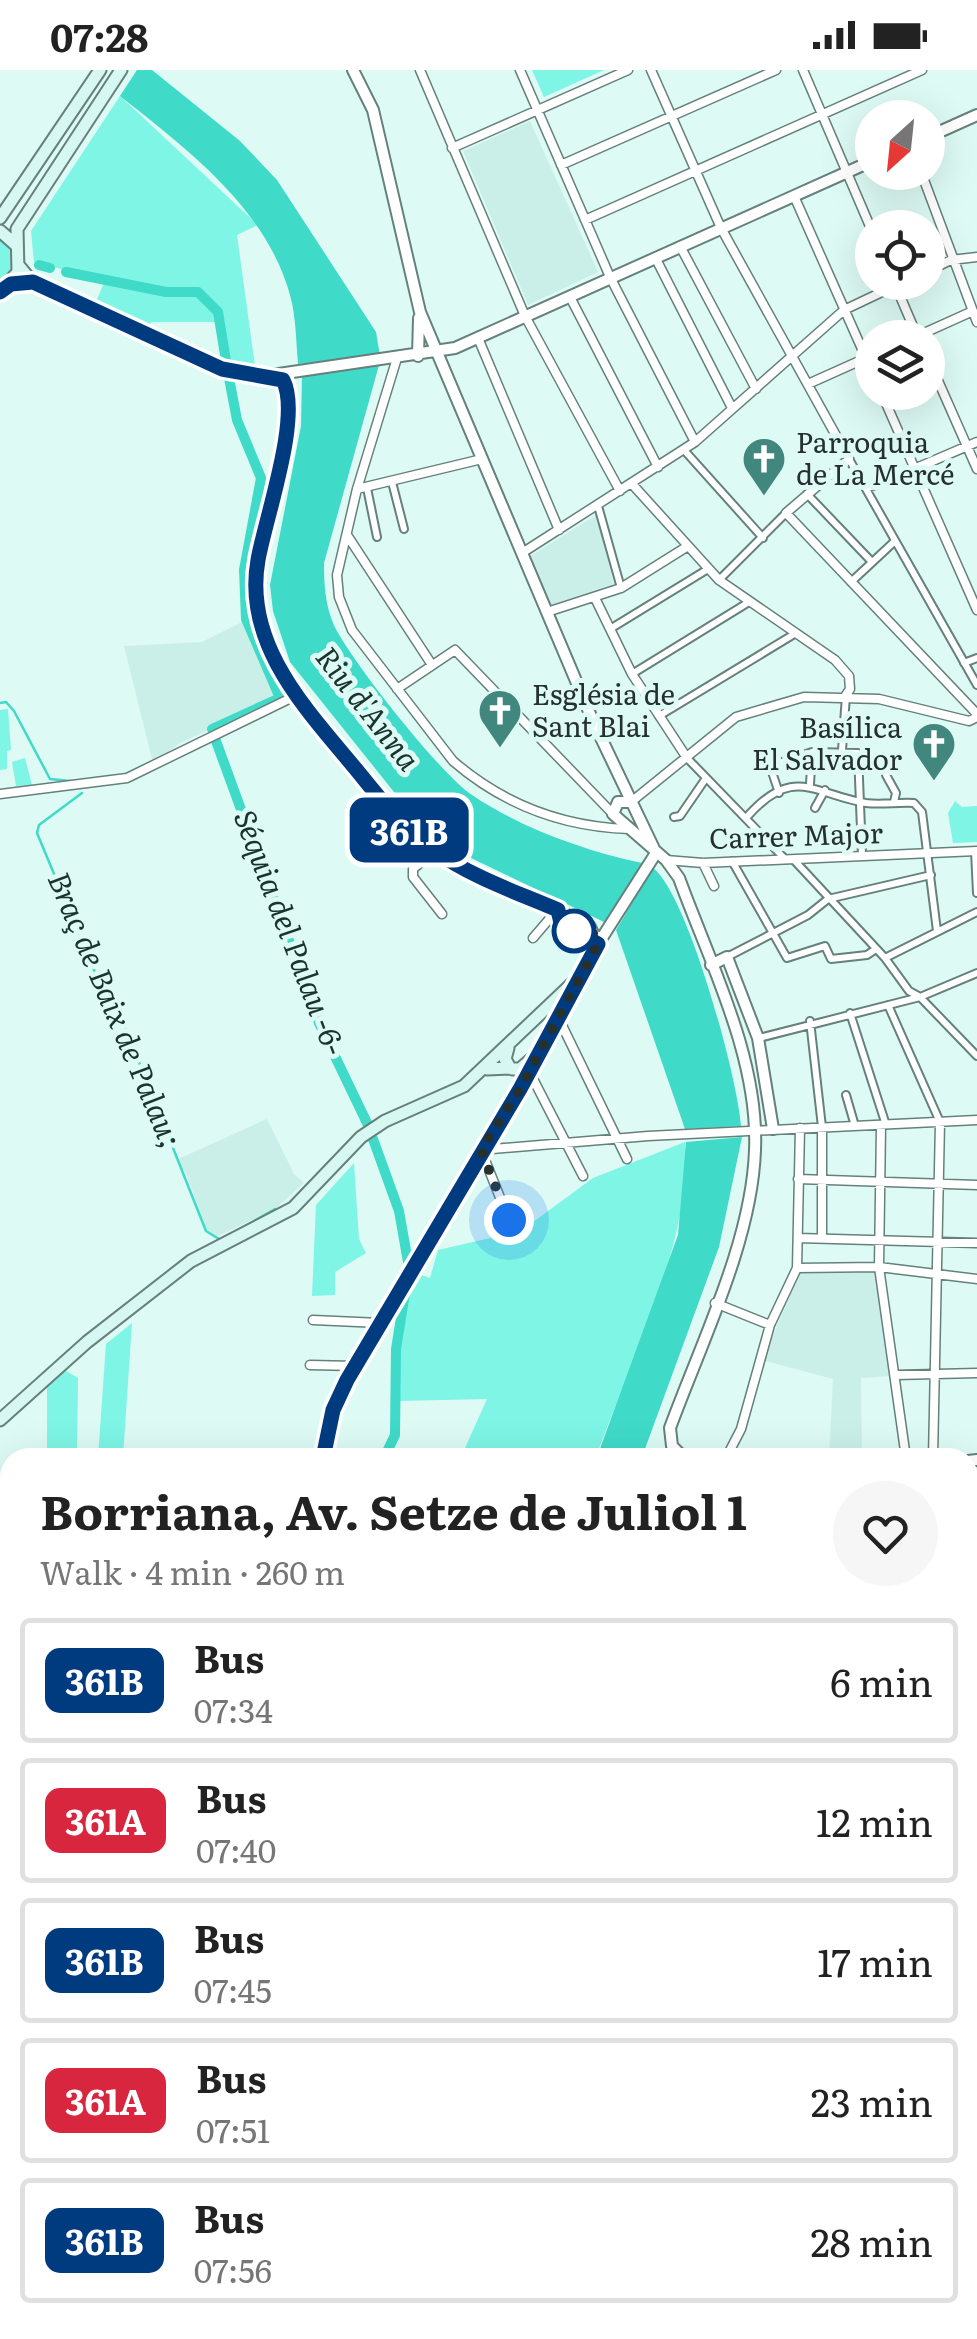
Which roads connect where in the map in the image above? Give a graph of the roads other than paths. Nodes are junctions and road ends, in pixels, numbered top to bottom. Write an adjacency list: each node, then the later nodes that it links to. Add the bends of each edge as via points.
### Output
1 (120, 70): 28 (main road, via 17,229)
2 (353, 70): 42 (street, via 372,110)
3 (420, 70): 16 (street)
4 (520, 70): 11 (street)
5 (628, 70): 11 (street)
6 (651, 70): 14 (street)
7 (776, 70): 14 (street)
8 (803, 70): 12 (street)
9 (922, 70): 12 (street)
10 (97, 74): 24 (main road)
11 (538, 110): 16 (street); 17 (street)
12 (822, 114): 19 (street); 20 (street)
13 (977, 114): 15 (street)
14 (672, 116): 17 (street); 19 (street)
15 (945, 128)
16 (452, 148): 43 (street)
17 (561, 165): 25 (street)
18 (855, 168): 20 (street)
19 (696, 171): 25 (street); 26 (street)
20 (847, 172): 22 (street); 23 (street)
21 (928, 190): 32 (street)
22 (794, 196): 26 (street); 40 (street)
23 (863, 210)
24 (2, 212)
25 (585, 220): 35 (street)
26 (721, 228): 29 (street); 49 (street)
27 (0, 231): 28 (main road)
28 (16, 245): 34 (main road)
29 (680, 246): 31 (street); 57 (street)
30 (977, 256): 32 (street)
31 (656, 259): 35 (street); 59 (street)
32 (951, 260): 33 (street); 41 (street)
33 (945, 263)
34 (19, 266): 36 (main road); 37 (main road)
35 (610, 278): 38 (street); 61 (street)
36 (33, 282): 37 (main road); 54 (main road, via 222,369)
37 (6, 288)
38 (570, 296): 43 (street); 67 (street)
39 (865, 300): 40 (street)
40 (844, 310): 46 (street); 49 (street)
41 (975, 310): 44 (street); 45 (street)
42 (420, 312): 48 (street); 50 (street)
43 (525, 316): 47 (street); 74 (street)
44 (977, 322)
45 (945, 324)
46 (855, 331)
47 (478, 338): 48 (street); 79 (street)
48 (438, 354): 50 (street); 65 (street)
49 (792, 355): 55 (street); 57 (street)
50 (418, 356): 51 (street)
51 (397, 358): 53 (street); 72 (street)
52 (855, 363): 55 (street)
53 (298, 369): 54 (street); 56 (street)
54 (272, 375): 56 (main road)
55 (808, 384): 66 (street)
56 (286, 386): 104 (main road, via 284,440 255,588 264,635)
57 (756, 389): 59 (street)
58 (945, 396): 63 (street)
59 (732, 408): 61 (street)
60 (889, 410): 68 (street)
61 (695, 442): 64 (street)
62 (977, 442): 63 (street)
63 (967, 446): 68 (street); 69 (street)
64 (684, 450): 67 (street); 82 (street)
65 (482, 458): 70 (street); 85 (street)
66 (850, 458): 73 (street); 75 (street)
67 (658, 467): 71 (street)
68 (914, 468): 73 (street); 93 (street)
69 (977, 469)
70 (392, 482): 72 (street); 78 (street)
71 (632, 484): 74 (street); 84 (street)
72 (362, 489): 80 (street); 81 (street)
73 (866, 489): 83 (street)
74 (620, 491): 76 (street)
75 (807, 494): 77 (street); 86 (street)
76 (598, 506): 79 (street); 90 (street)
77 (786, 513): 82 (street); 89 (street)
78 (404, 529)
79 (559, 530): 85 (street)
80 (346, 534): 99 (street); 102 (street, via 337,575 345,616)
81 (377, 536)
82 (763, 538): 88 (street)
83 (895, 541): 86 (street); 98 (street)
84 (688, 546): 87 (street); 90 (street)
85 (522, 553): 94 (street)
86 (872, 562): 89 (street)
87 (708, 569): 88 (street); 95 (street)
88 (718, 580): 92 (street)
89 (851, 582): 106 (street)
90 (621, 588): 91 (street)
91 (595, 598): 94 (street); 95 (street)
92 (749, 602): 96 (street); 100 (street)
93 (977, 610)
94 (546, 612): 107 (street)
95 (609, 630): 100 (street)
96 (796, 633): 103 (street, via 849,676); 105 (street)
97 (977, 658): 98 (street)
98 (964, 663): 101 (street)
99 (432, 665): 102 (street); 108 (street, via 455,650)
100 (632, 674): 105 (street)
101 (977, 685)
102 (397, 688): 126 (street, via 453,760 496,793 572,824)
103 (846, 695): 106 (street, via 968,721); 109 (street); 111 (street, via 804,698 736,718)
104 (295, 696): 117 (street, via 127,778); 127 (main road, via 400,822)
105 (658, 716): 111 (street)
106 (977, 716)
107 (592, 721): 108 (street); 119 (street)
108 (538, 736): 122 (street)
109 (842, 750): 110 (street); 118 (street, via 858,753)
110 (812, 752): 114 (street); 116 (street, via 770,766)
111 (686, 758): 113 (street); 119 (street)
112 (886, 775): 120 (street)
113 (704, 780): 124 (street); 125 (street)
114 (810, 784): 115 (street); 116 (street)
115 (826, 790): 118 (street); 121 (street)
116 (779, 793): 125 (street)
117 (0, 794)
118 (858, 800): 120 (street); 131 (street)
119 (631, 802): 122 (street, via 618,802); 123 (street)
120 (894, 802): 129 (street, via 914,803 922,812)
121 (815, 808)
122 (613, 814): 126 (street)
123 (641, 815): 126 (street); 130 (street)
124 (674, 816)
125 (746, 818): 132 (street)
126 (630, 830): 130 (street)
127 (434, 850): 139 (main road); 141 (street, via 413,877)
128 (976, 851): 129 (street, Carrer Major); 137 (street)
129 (928, 852): 131 (street, Carrer Major); 135 (street)
130 (661, 856): 134 (street, Carrer Major); 145 (street, via 648,864); 149 (street, via 679,878)
131 (862, 856): 132 (street, Carrer Major)
132 (789, 859): 133 (street, Carrer Major); 138 (street)
133 (732, 861): 134 (street, Carrer Major); 143 (street)
134 (703, 863): 136 (street)
135 (930, 875): 138 (street); 142 (street)
136 (714, 886)
137 (977, 894)
138 (828, 899): 143 (street); 146 (street)
139 (558, 910): 144 (street); 145 (street, via 590,927)
140 (977, 912): 142 (street)
141 (442, 914)
142 (937, 930): 148 (street)
143 (772, 933): 146 (street, via 788,958 825,946 831,959); 147 (street)
144 (532, 938)
145 (598, 944): 153 (main road)
146 (876, 949): 148 (street)
147 (727, 957): 149 (street); 157 (street)
148 (884, 958): 151 (street, via 908,992)
149 (711, 965): 159 (street)
150 (977, 973): 151 (street)
151 (920, 996): 152 (street); 161 (street)
152 (888, 1005): 154 (street); 168 (street)
153 (555, 1011): 156 (main road); 160 (main road); 176 (street)
154 (850, 1013): 155 (street); 169 (street)
155 (810, 1022): 157 (street); 171 (street)
156 (520, 1036): 158 (main road); 160 (main road, via 533,1039)
157 (758, 1038): 159 (street); 173 (street)
158 (509, 1044): 162 (main road, via 505,1060); 163 (main road)
159 (740, 1048): 174 (street)
160 (536, 1055): 162 (main road, via 520,1070); 164 (street)
161 (977, 1056)
162 (511, 1069): 163 (main road); 166 (street)
163 (484, 1070): 206 (main road, via 361,1137 293,1208 191,1261)
164 (530, 1071): 166 (street); 177 (street)
165 (846, 1095): 170 (street)
166 (512, 1097): 175 (street)
167 (977, 1120): 168 (street)
168 (940, 1122): 169 (street); 185 (street)
169 (884, 1125): 170 (street); 184 (street)
170 (855, 1126): 171 (street)
171 (822, 1127): 172 (street); 183 (street)
172 (800, 1128): 173 (street); 182 (street)
173 (773, 1129): 174 (street)
174 (749, 1131): 176 (street); 197 (street, via 742,1227)
175 (491, 1132): 178 (street); 179 (street)
176 (618, 1138): 177 (street); 180 (street)
177 (565, 1141): 178 (street); 181 (street)
178 (499, 1145): 179 (street)
179 (481, 1150): 187 (street); 199 (street)
180 (627, 1159)
181 (583, 1176)
182 (798, 1179): 183 (street); 188 (street)
183 (821, 1179): 184 (street); 189 (street)
184 (880, 1181): 185 (street); 190 (street)
185 (938, 1185): 186 (street); 191 (street)
186 (977, 1185)
187 (509, 1220)
188 (798, 1238): 189 (street); 194 (street)
189 (822, 1238): 190 (street)
190 (879, 1240): 191 (street); 193 (street)
191 (937, 1242): 192 (street); 195 (street)
192 (977, 1243)
193 (879, 1266): 194 (street); 195 (street); 205 (street)
194 (797, 1268): 200 (street)
195 (936, 1275): 196 (street); 203 (street)
196 (977, 1279)
197 (716, 1304): 200 (street); 208 (street, via 670,1428)
198 (313, 1320): 199 (street)
199 (380, 1323): 202 (street)
200 (770, 1324): 209 (street)
201 (310, 1365): 202 (street)
202 (355, 1366): 207 (street, via 333,1410)
203 (934, 1373): 204 (street); 205 (street); 211 (street)
204 (977, 1373)
205 (896, 1375): 210 (street)
206 (0, 1420)
207 (326, 1448)
208 (674, 1448)
209 (732, 1448)
210 (905, 1448)
211 (933, 1448)

